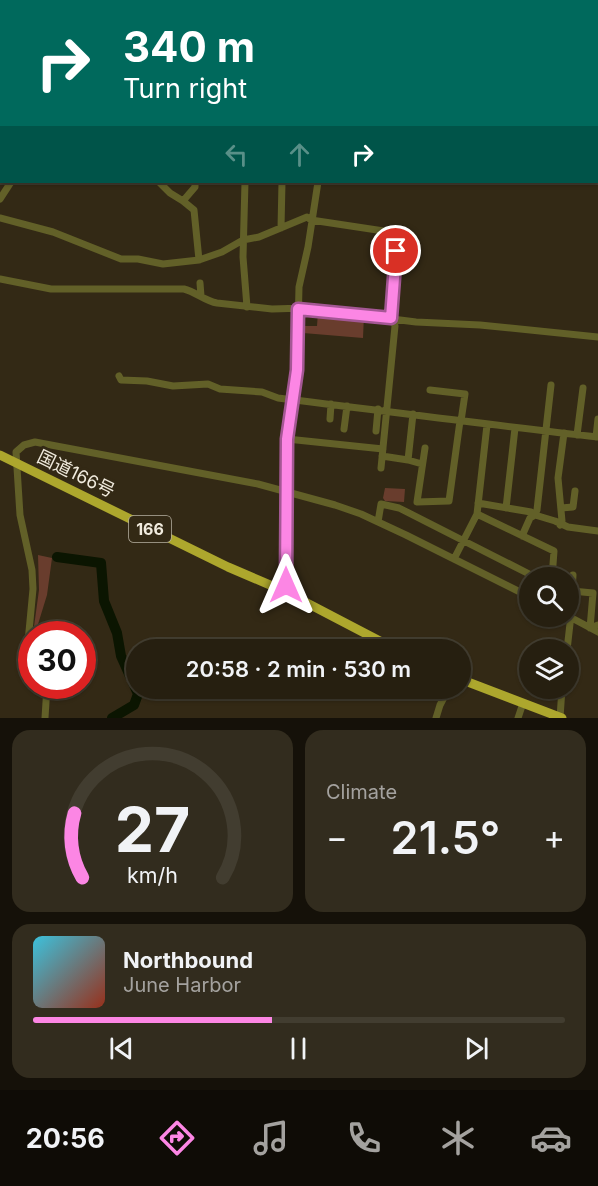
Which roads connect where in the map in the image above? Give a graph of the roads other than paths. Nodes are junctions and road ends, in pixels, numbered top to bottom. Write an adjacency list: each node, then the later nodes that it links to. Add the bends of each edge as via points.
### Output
1 (10, 183): 7 (street)
2 (160, 183): 8 (street)
3 (195, 183): 8 (street)
4 (245, 183): 12 (street)
5 (282, 183): 11 (street)
6 (318, 183): 10 (street)
7 (0, 199)
8 (183, 201): 13 (street, via 194,210)
9 (0, 218): 13 (street, via 53,232 121,259 163,264)
10 (311, 220): 11 (street); 18 (street); 19 (street, via 397,233)
11 (281, 228): 12 (street)
12 (243, 240): 13 (street); 17 (street)
13 (199, 260)
14 (0, 279): 16 (street, via 51,289 175,288)
15 (200, 283): 16 (street)
16 (201, 296): 17 (street, via 210,302)
17 (247, 307): 18 (street)
18 (298, 309): 19 (street); 25 (street)
19 (392, 318): 20 (street); 29 (street, via 395,326)
20 (598, 337)
21 (119, 376): 25 (street, via 121,380 173,386 208,384)
22 (551, 385): 38 (street)
23 (583, 388): 40 (street)
24 (430, 390): 33 (street, via 465,394)
25 (293, 400): 26 (street); 42 (street)
26 (331, 404): 27 (street); 31 (street)
27 (347, 406): 28 (street); 36 (street)
28 (378, 409): 29 (street); 37 (street)
29 (387, 410): 30 (street); 44 (street)
30 (413, 414): 33 (street); 46 (street)
31 (330, 419)
32 (598, 419): 41 (street)
33 (460, 421): 34 (street); 48 (street, via 450,501 417,502)
34 (487, 425): 35 (street); 52 (street)
35 (515, 428): 38 (street); 53 (street)
36 (344, 429)
37 (376, 431)
38 (545, 431): 39 (street); 56 (street)
39 (564, 433): 40 (street); 54 (street, via 558,478)
40 (577, 435): 41 (street)
41 (597, 437)
42 (287, 439): 44 (street); 50 (street)
43 (425, 448): 48 (street)
44 (382, 453): 46 (street); 49 (street)
45 (2, 457): 47 (highway, 国道166号 / 166)
46 (408, 460): 48 (street)
47 (18, 464): 50 (street, via 16,452 20,448 42,443); 65 (highway, 国道166号 / 166); 69 (street, via 20,515 32,570)
48 (423, 464)
49 (381, 468)
50 (286, 491): 57 (street); 65 (street)
51 (574, 491): 54 (street, via 573,507)
52 (478, 503): 53 (street); 55 (street)
53 (506, 508): 56 (street)
54 (561, 508): 58 (street)
55 (477, 514): 60 (street); 61 (street)
56 (535, 515): 58 (street); 60 (street)
57 (378, 522): 61 (street, via 381,504 399,508); 62 (street)
58 (560, 525): 59 (street)
59 (598, 531)
60 (522, 536): 63 (street, via 554,551)
61 (464, 541): 62 (street); 64 (street)
62 (454, 559): 66 (street)
63 (553, 567)
64 (519, 569)
65 (284, 591): 74 (highway, 国道166号 / 166)
66 (519, 592)
67 (579, 592): 68 (street)
68 (596, 593): 72 (street)
69 (29, 621)
70 (579, 622): 72 (street)
71 (598, 625): 72 (street)
72 (590, 628): 73 (street)
73 (598, 632)
74 (376, 639)
75 (471, 683): 79 (highway)
76 (46, 699): 80 (street)
77 (443, 699): 81 (street)
78 (561, 699): 83 (street)
79 (523, 703): 82 (street); 83 (highway)
80 (45, 718)
81 (436, 718)
82 (518, 718)
83 (560, 718)

